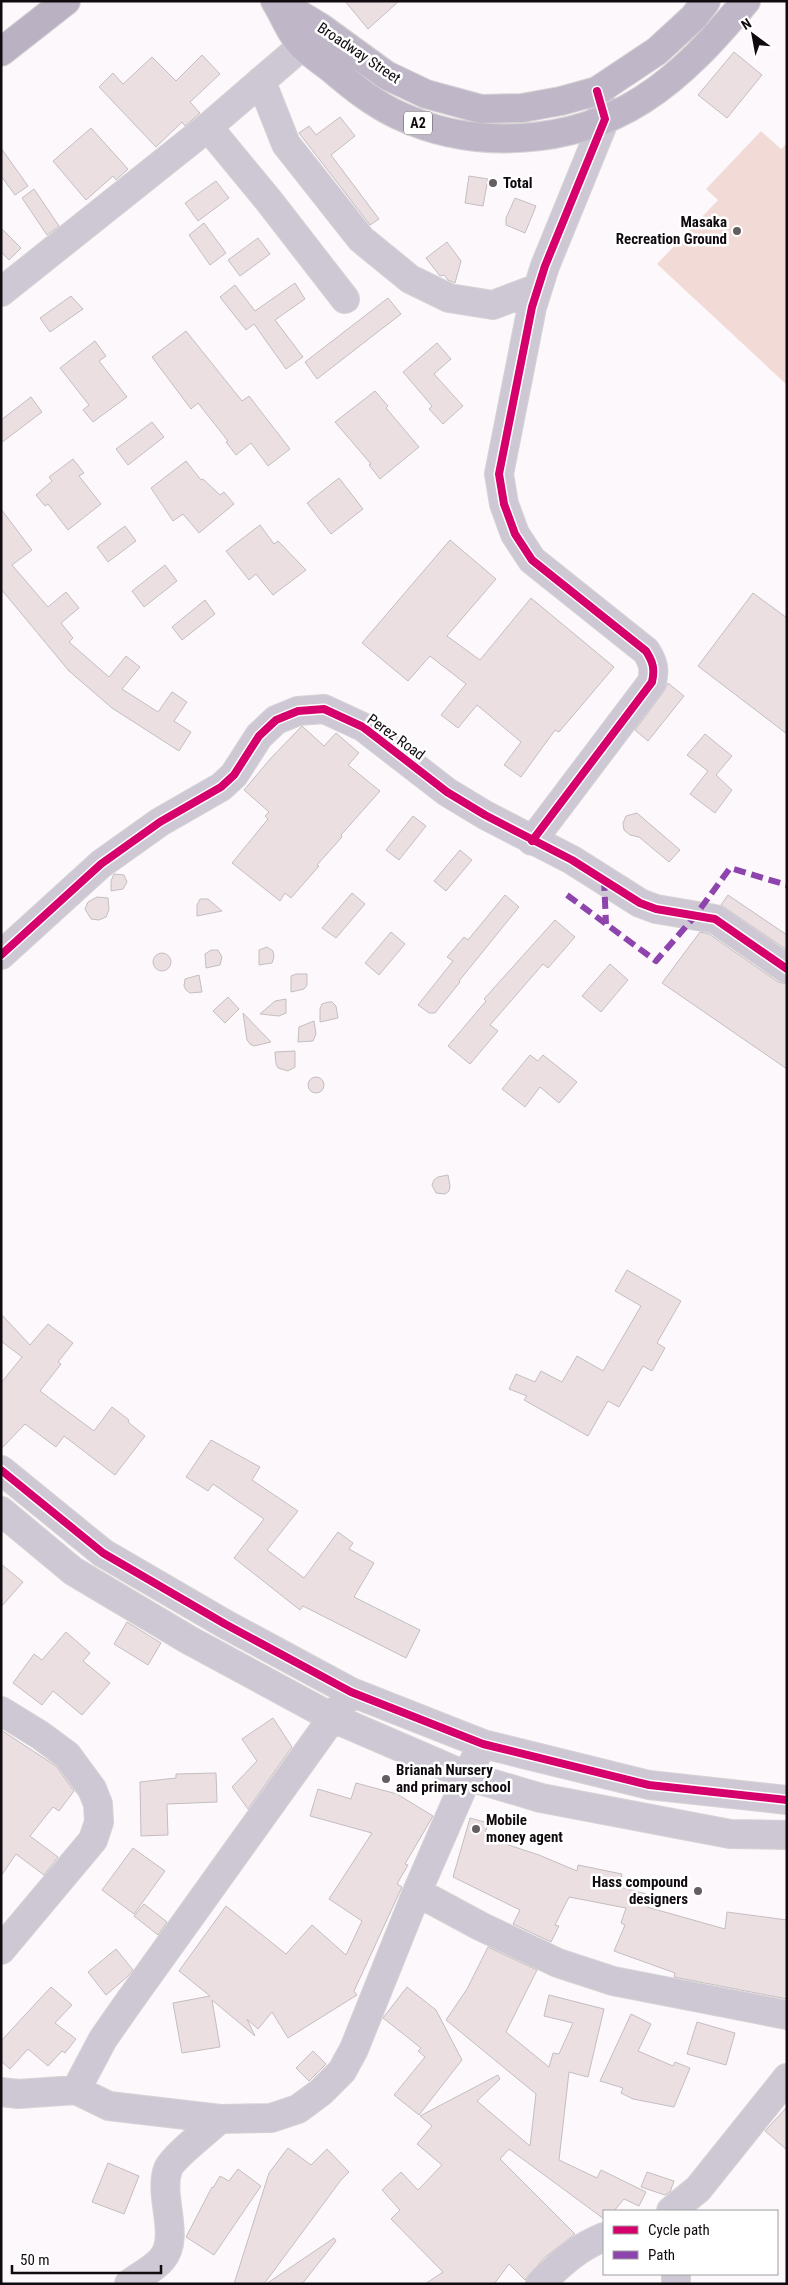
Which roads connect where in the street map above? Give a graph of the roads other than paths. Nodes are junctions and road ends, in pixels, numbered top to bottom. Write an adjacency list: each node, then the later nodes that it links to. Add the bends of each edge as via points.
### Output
1 (66, 1): 6 (highway)
2 (276, 1): 5 (main road, Broadway Street / A2)
3 (706, 1): 8 (main road, Broadway Street / A2, via 694,17 657,51)
4 (746, 1): 9 (main road, Broadway Street / A2, via 716,37 673,77 641,100)
5 (311, 36): 7 (street); 8 (main road, Broadway Street / A2, via 426,94 481,109 522,108 561,102); 9 (main road, Broadway Street / A2, via 357,90 397,115 443,132 494,139 552,135)
6 (1, 52)
7 (261, 82): 10 (street); 11 (street, via 286,144 362,239 410,279 449,298 493,305)
8 (597, 91): 9 (street)
9 (605, 119): 11 (street)
10 (208, 128): 12 (street); 13 (street)
11 (538, 288): 14 (street, via 499,474 504,504 515,534 532,560 646,651 653,662 654,673 652,682)
12 (1, 292)
13 (345, 299)
14 (532, 841): 15 (street, Perez Road, via 448,792 363,727 324,709 298,711 276,720 259,736 234,775 220,787 160,822 101,864); 16 (street, Perez Road, via 572,860 640,903 656,909 715,919)
15 (1, 955)
16 (787, 969)
17 (1, 1470): 19 (street, via 104,1553 225,1624)
18 (1, 1511): 21 (street, via 74,1571 189,1640)
19 (351, 1692): 21 (street); 22 (street)
20 (1, 1711): 27 (street, via 67,1755 92,1789 98,1804 99,1822 93,1840)
21 (333, 1718): 23 (street); 30 (street, via 103,2039)
22 (483, 1744): 23 (street); 24 (street, via 649,1785)
23 (467, 1776): 25 (street, via 541,1798 730,1834); 26 (street)
24 (787, 1800)
25 (787, 1835)
26 (417, 1892): 28 (street, via 558,1963 613,1981); 32 (street, via 354,2050 342,2071 298,2109 271,2118)
27 (1, 1950)
28 (787, 2015)
29 (787, 2078): 33 (street, via 698,2189)
30 (76, 2090): 31 (street); 32 (street, via 109,2106)
31 (1, 2092)
32 (220, 2119): 35 (street, via 168,2168 165,2183 170,2238 168,2251)
33 (673, 2210)
34 (603, 2237): 36 (street, via 588,2243)
35 (129, 2284)
36 (540, 2284)

